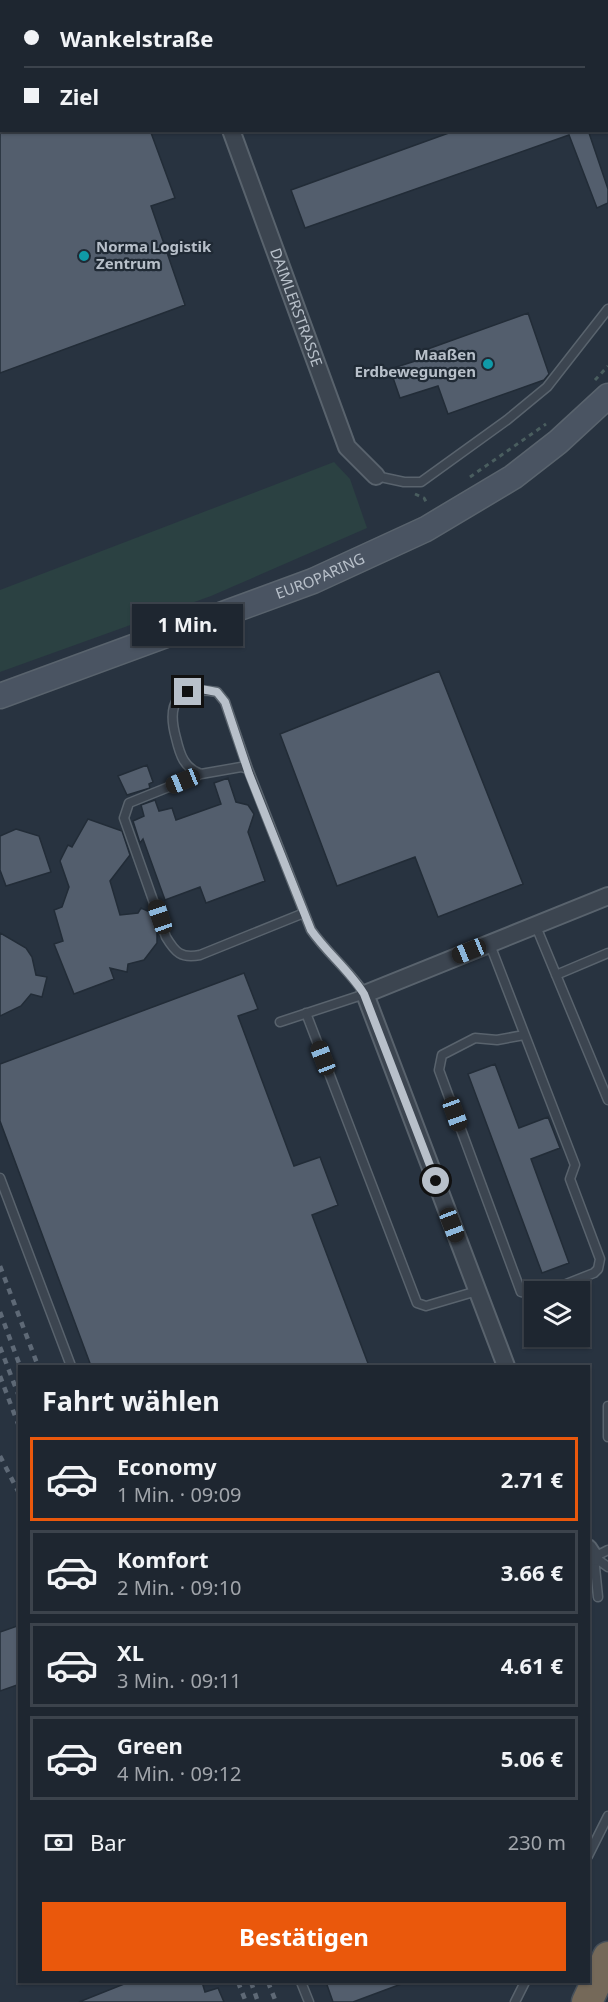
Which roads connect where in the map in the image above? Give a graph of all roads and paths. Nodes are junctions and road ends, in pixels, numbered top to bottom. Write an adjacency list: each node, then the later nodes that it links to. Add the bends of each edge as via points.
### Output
1 (232, 132): 6 (street, DAIMLERSTRASSE, via 347,447)
2 (608, 309): 6 (lane, via 547,387 421,482)
3 (608, 366): 4 (path)
4 (599, 391): 10 (street, EUROPARING, via 558,442 513,477 415,535 313,581)
5 (555, 417): 7 (path)
6 (376, 476)
7 (468, 479)
8 (438, 500): 9 (path)
9 (429, 507)
10 (0, 696)
11 (248, 770): 12 (lane, via 241,767); 12 (lane, via 225,702 217,692 201,689 175,701 171,724 184,763); 14 (lane)
12 (201, 774): 14 (lane, via 129,803 124,811 174,951 188,958 200,955)
13 (608, 896): 15 (street)
14 (304, 913): 19 (lane, via 325,950 353,977)
15 (535, 924): 16 (street); 18 (lane)
16 (489, 942): 19 (street); 22 (lane)
17 (608, 953): 18 (lane)
18 (556, 975): 23 (lane)
19 (364, 994): 20 (lane); 26 (street)
20 (306, 1013): 21 (lane); 26 (lane, via 417,1303 426,1306)
21 (280, 1022)
22 (524, 1035): 25 (lane, via 575,1165 570,1179 600,1259 594,1273); 27 (lane, via 497,1040 475,1038 442,1056 439,1070)
23 (608, 1100)
24 (0, 1178): 28 (lane)
25 (574, 1281)
26 (477, 1291): 29 (street)
27 (524, 1293)
28 (71, 1365)
29 (506, 1365)
30 (608, 1406): 31 (lane)
31 (608, 1437)
32 (594, 1555): 33 (lane); 34 (lane)
33 (608, 1567)
34 (598, 1597)
35 (608, 1816): 36 (lane)
36 (590, 1852)
37 (608, 1957): 42 (highway)
38 (301, 1983): 40 (lane)
39 (524, 1983): 41 (lane)
40 (309, 2002)
41 (515, 2002)
42 (587, 2002)

